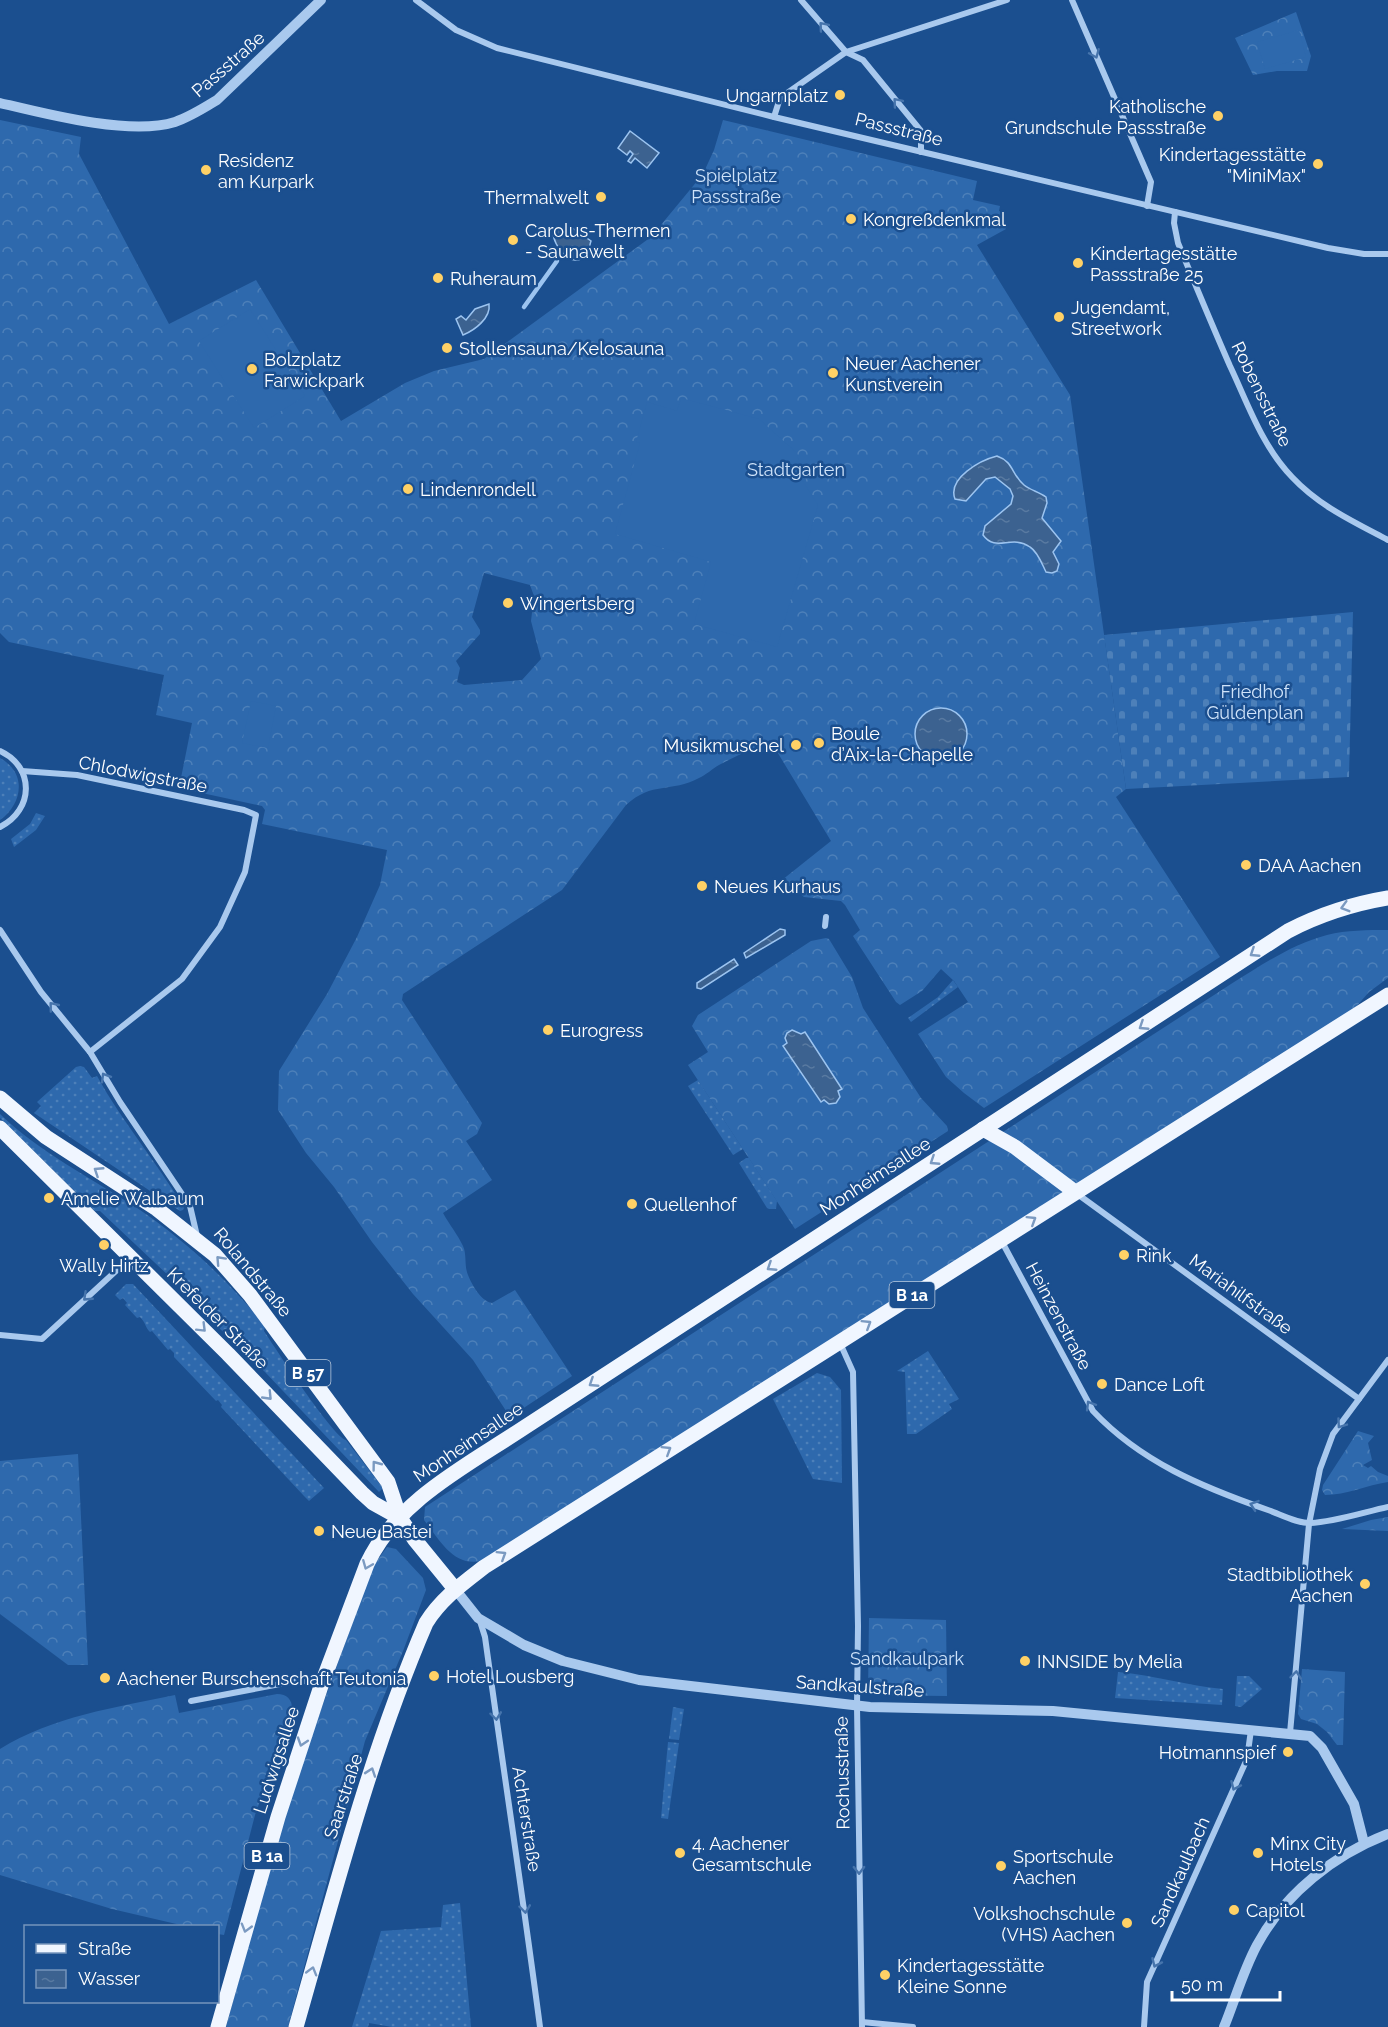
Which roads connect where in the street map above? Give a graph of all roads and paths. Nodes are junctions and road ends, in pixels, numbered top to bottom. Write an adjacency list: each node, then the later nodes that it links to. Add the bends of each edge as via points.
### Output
1 (321, 0): 7 (street, Passstraße, via 217,100 175,122 151,126 102,123)
2 (416, 0): 8 (street, Passstraße, via 456,30 497,48)
3 (801, 0): 6 (street, one-way to 3)
4 (1007, 0): 6 (street)
5 (1072, 0): 10 (street, one-way to 10, via 1151,182)
6 (846, 52): 8 (street, via 780,98); 9 (street, one-way to 6, via 921,131 863,60)
7 (0, 103)
8 (774, 117): 9 (street, Passstraße)
9 (921, 152): 10 (street, Passstraße)
10 (1147, 206): 11 (street, Passstraße)
11 (1175, 212): 12 (street, Passstraße, via 1346,252); 13 (street, Robensstraße, via 1178,243 1246,402 1276,459 1311,495)
12 (1388, 254)
13 (1388, 540)
14 (0, 751): 15 (street)
15 (22, 771): 16 (street, via 26,797 13,819); 22 (street, Chlodwigstraße, via 77,775 256,815 245,872 220,927 182,979)
16 (0, 827)
17 (1388, 898): 25 (main road, Monheimsallee / B 1a, one-way to 25, via 1341,908 1288,931)
18 (826, 917): 19 (street)
19 (825, 926)
20 (0, 930): 22 (street, Rolandstraße, one-way to 20, via 41,992)
21 (1388, 995): 27 (main road, B 1a)
22 (90, 1052): 29 (street, Rolandstraße, one-way to 22, via 190,1206)
23 (0, 1098): 29 (main road, B 57, one-way to 23, via 46,1137)
24 (0, 1128): 26 (main road, Krefelder Straße / B 57)
25 (983, 1129): 27 (main road, via 1015,1147); 36 (main road, Monheimsallee / B 1a, one-way to 36, via 525,1427 422,1496)
26 (7, 1142): 30 (main road, Krefelder Straße / B 57)
27 (1075, 1192): 28 (main road, B 1a, one-way to 27); 34 (street, Mariahilfstraße)
28 (1001, 1239): 32 (main road, B 1a, one-way to 28); 37 (street, Heinzenstraße, one-way to 28, via 1178,1474 1110,1430 1093,1411)
29 (198, 1240): 36 (main road, Rolandstraße / B 57, one-way to 29, via 388,1482 250,1295)
30 (130, 1257): 31 (street, one-way to 31, via 42,1339); 36 (main road, Krefelder Straße / B 57, one-way to 36, via 373,1503)
31 (0, 1335)
32 (839, 1341): 38 (main road, B 1a, one-way to 32, via 494,1560); 42 (street, Rochusstraße, via 852,1372)
33 (1388, 1360): 34 (street)
34 (1359, 1399): 37 (street, one-way to 37, via 1333,1434 1320,1469)
35 (1388, 1508): 37 (street)
36 (400, 1518): 38 (main road, Krefelder Straße / B 57); 40 (main road, Ludwigsallee / B 1a, one-way to 40, via 376,1545)
37 (1309, 1524): 44 (street, one-way to 37)
38 (455, 1589): 39 (street, Sandkaulstraße); 49 (main road, Saarstraße / B 1a, one-way to 38, via 353,1827 386,1728 426,1623)
39 (478, 1618): 42 (street, Sandkaulstraße, via 524,1645 611,1674); 50 (street, Achterstraße, one-way to 50, via 485,1636)
40 (321, 1686): 41 (street, via 301,1680); 48 (main road, Ludwigsallee / B 1a, one-way to 48, via 278,1817)
41 (191, 1701)
42 (856, 1706): 43 (street, Sandkaulstraße, via 1053,1711); 47 (street, Rochusstraße, one-way to 47)
43 (1251, 1730): 44 (street, Sandkaulstraße); 52 (street, Sandkaulbach, one-way to 52, via 1247,1759 1147,1982)
44 (1290, 1733): 46 (street, Sandkaulstraße, via 1310,1736 1322,1748 1354,1804)
45 (1388, 1834): 46 (street)
46 (1364, 1843): 53 (street, via 1319,1873 1274,1917 1256,1947)
47 (862, 2025): 51 (street)
48 (218, 2027)
49 (296, 2027)
50 (540, 2027)
51 (913, 2027)
52 (1144, 2027)
53 (1224, 2027)

